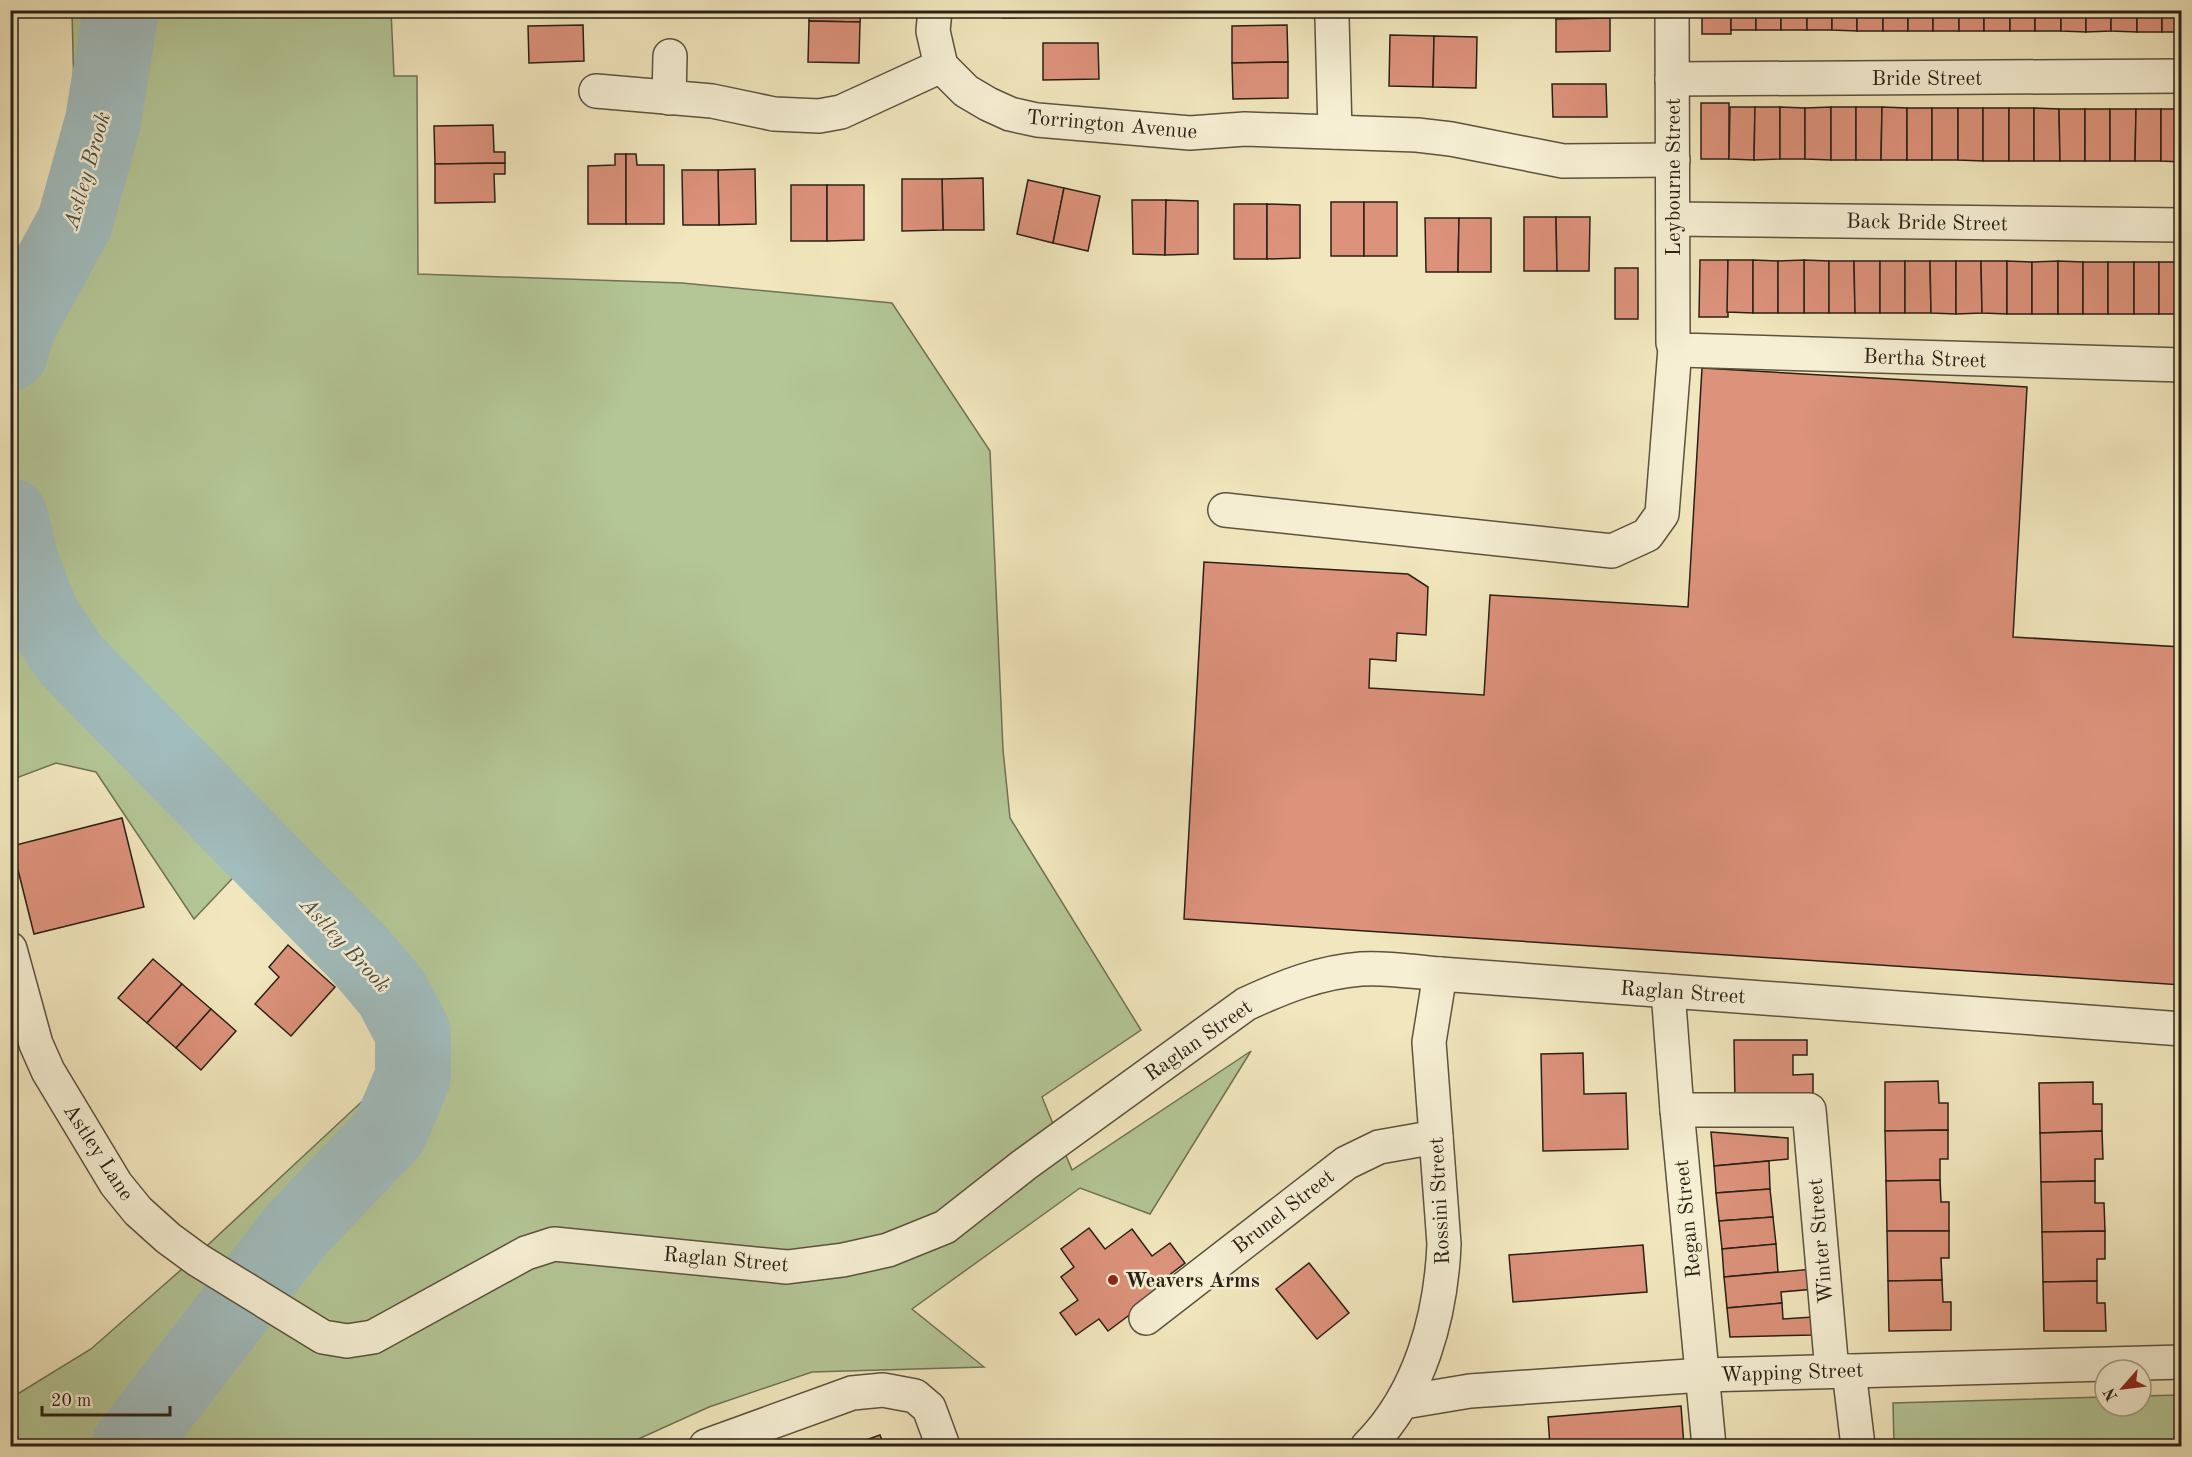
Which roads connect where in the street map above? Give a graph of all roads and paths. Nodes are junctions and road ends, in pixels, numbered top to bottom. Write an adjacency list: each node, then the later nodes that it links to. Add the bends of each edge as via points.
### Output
1 (935, 10): 5 (street, via 933,31)
2 (1330, 10): 10 (street)
3 (1672, 10): 7 (street, Leybourne Street)
4 (670, 56): 9 (street)
5 (941, 66): 9 (street, via 841,112 819,116 774,114 712,101); 10 (street, Torrington Avenue, via 966,91 988,104 1036,120 1190,133 1245,129)
6 (2181, 76): 7 (street, Bride Street)
7 (1672, 79): 11 (street, Leybourne Street)
8 (597, 91): 9 (street)
9 (669, 98)
10 (1335, 132): 11 (street, Torrington Avenue, via 1451,139 1563,161)
11 (1672, 160): 12 (street, Leybourne Street)
12 (1673, 219): 13 (street, Back Bride Street); 14 (street, Leybourne Street)
13 (2181, 225)
14 (1674, 346): 15 (street, Bertha Street, via 1692,351); 16 (street, Leybourne Street, via 1662,514 1647,535 1612,551)
15 (2181, 365)
16 (1225, 510)
17 (10, 949): 24 (street, Astley Lane, via 36,1044 48,1071 116,1184 168,1238)
18 (1440, 974): 19 (street, Raglan Street); 22 (street, Rossini Street, via 1429,1042); 24 (street, Raglan Street, via 1362,969 1288,985 1246,1004 945,1227 888,1250 787,1267 555,1244 526,1253 373,1337 347,1341)
19 (1668, 991): 20 (street, Raglan Street); 21 (street, Regan Street)
20 (2181, 1029)
21 (1677, 1110): 26 (street, Winter Street, via 1809,1110); 27 (street, Regan Street)
22 (1436, 1137): 23 (street, Brunel Street, via 1379,1147 1346,1163); 28 (street, Rossini Street, via 1443,1273 1431,1332)
23 (1146, 1318)
24 (323, 1337)
25 (2181, 1362): 26 (street, Wapping Street)
26 (1840, 1371): 27 (street, Wapping Street); 33 (street, Winter Street)
27 (1703, 1374): 28 (street, Wapping Street, via 1470,1391); 32 (street, Regan Street)
28 (1404, 1402): 31 (street, Rossini Street)
29 (706, 1446): 30 (street, via 852,1393 883,1390 915,1396 928,1408)
30 (943, 1446)
31 (1368, 1446)
32 (1709, 1446)
33 (1858, 1446)

